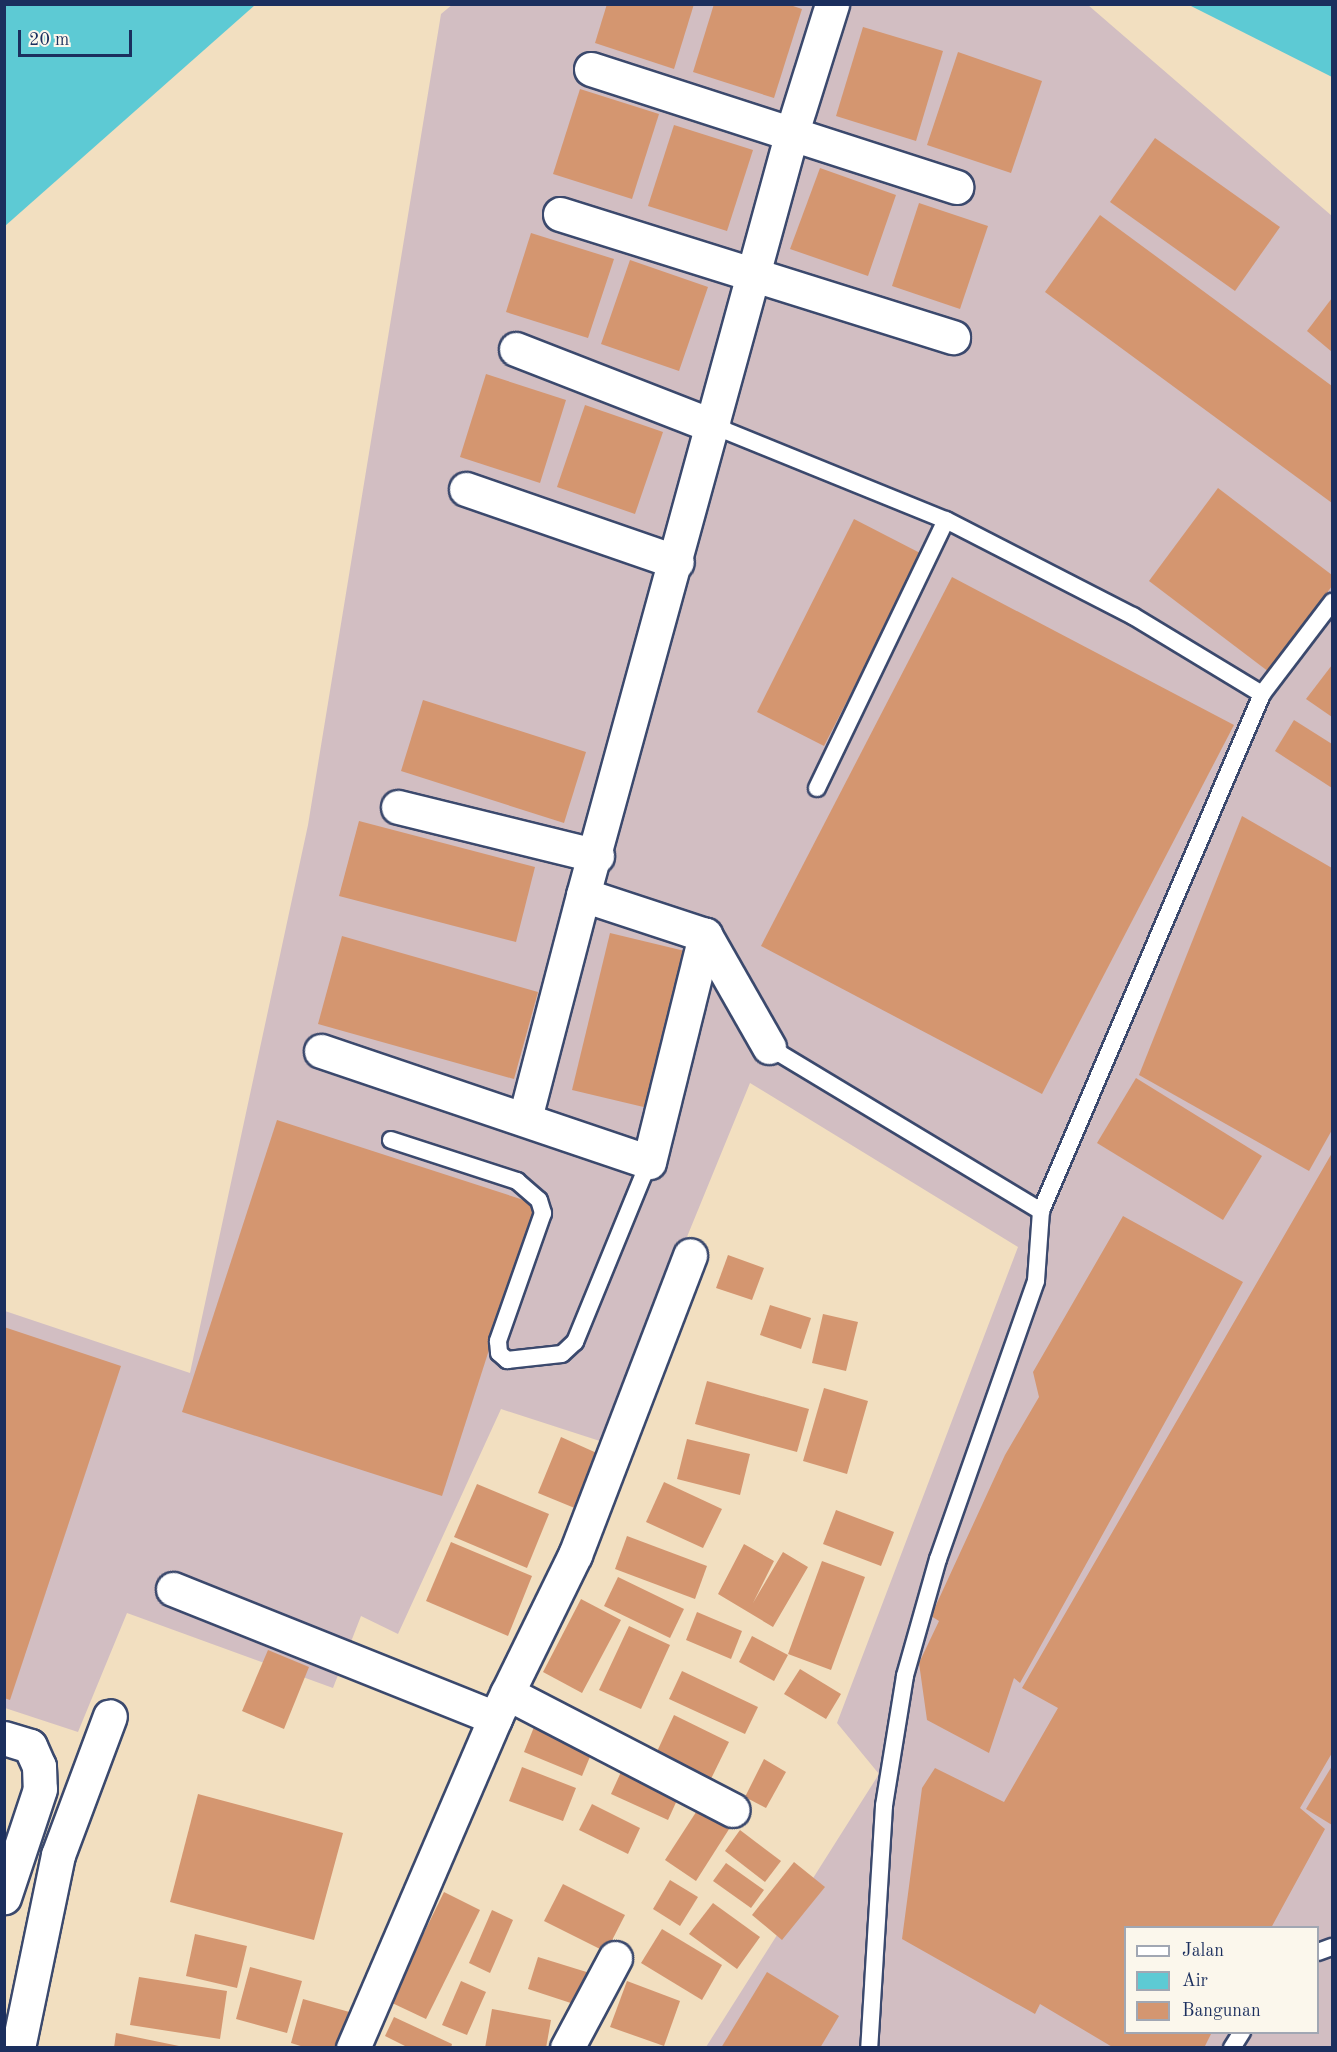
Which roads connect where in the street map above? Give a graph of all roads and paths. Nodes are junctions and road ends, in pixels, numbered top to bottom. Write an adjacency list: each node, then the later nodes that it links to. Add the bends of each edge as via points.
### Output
1 (832, 4): 3 (street)
2 (591, 69): 3 (street)
3 (792, 132): 4 (street); 6 (street)
4 (956, 187)
5 (560, 214): 6 (street)
6 (755, 273): 7 (street); 9 (street)
7 (953, 337)
8 (516, 350): 9 (street)
9 (714, 426): 11 (lane); 12 (street)
10 (466, 489): 12 (street)
11 (946, 520): 14 (lane, via 1133,616); 15 (lane)
12 (677, 562): 17 (street)
13 (1332, 602): 14 (lane)
14 (1262, 694): 25 (lane)
15 (817, 788)
16 (398, 807): 17 (street)
17 (597, 856): 18 (street)
18 (583, 895): 19 (street); 22 (street)
19 (705, 935): 20 (street); 24 (street)
20 (769, 1047): 25 (lane)
21 (321, 1051): 22 (street)
22 (525, 1118): 24 (street)
23 (391, 1140): 24 (lane, via 517,1181 539,1200 543,1213 498,1341 499,1353 507,1360 562,1353 575,1342)
24 (649, 1162)
25 (1041, 1211): 38 (lane, via 1036,1281 938,1559 904,1676 884,1806)
26 (690, 1255): 28 (street, via 575,1555)
27 (173, 1589): 28 (street)
28 (501, 1705): 31 (street); 36 (street)
29 (110, 1716): 35 (street, via 58,1855)
30 (4, 1738): 32 (street, via 30,1746 39,1766 40,1789)
31 (734, 1810)
32 (4, 1897)
33 (615, 1958): 37 (street)
34 (1241, 2034): 39 (lane)
35 (18, 2048)
36 (353, 2048)
37 (567, 2048)
38 (869, 2048)
39 (1232, 2048)

